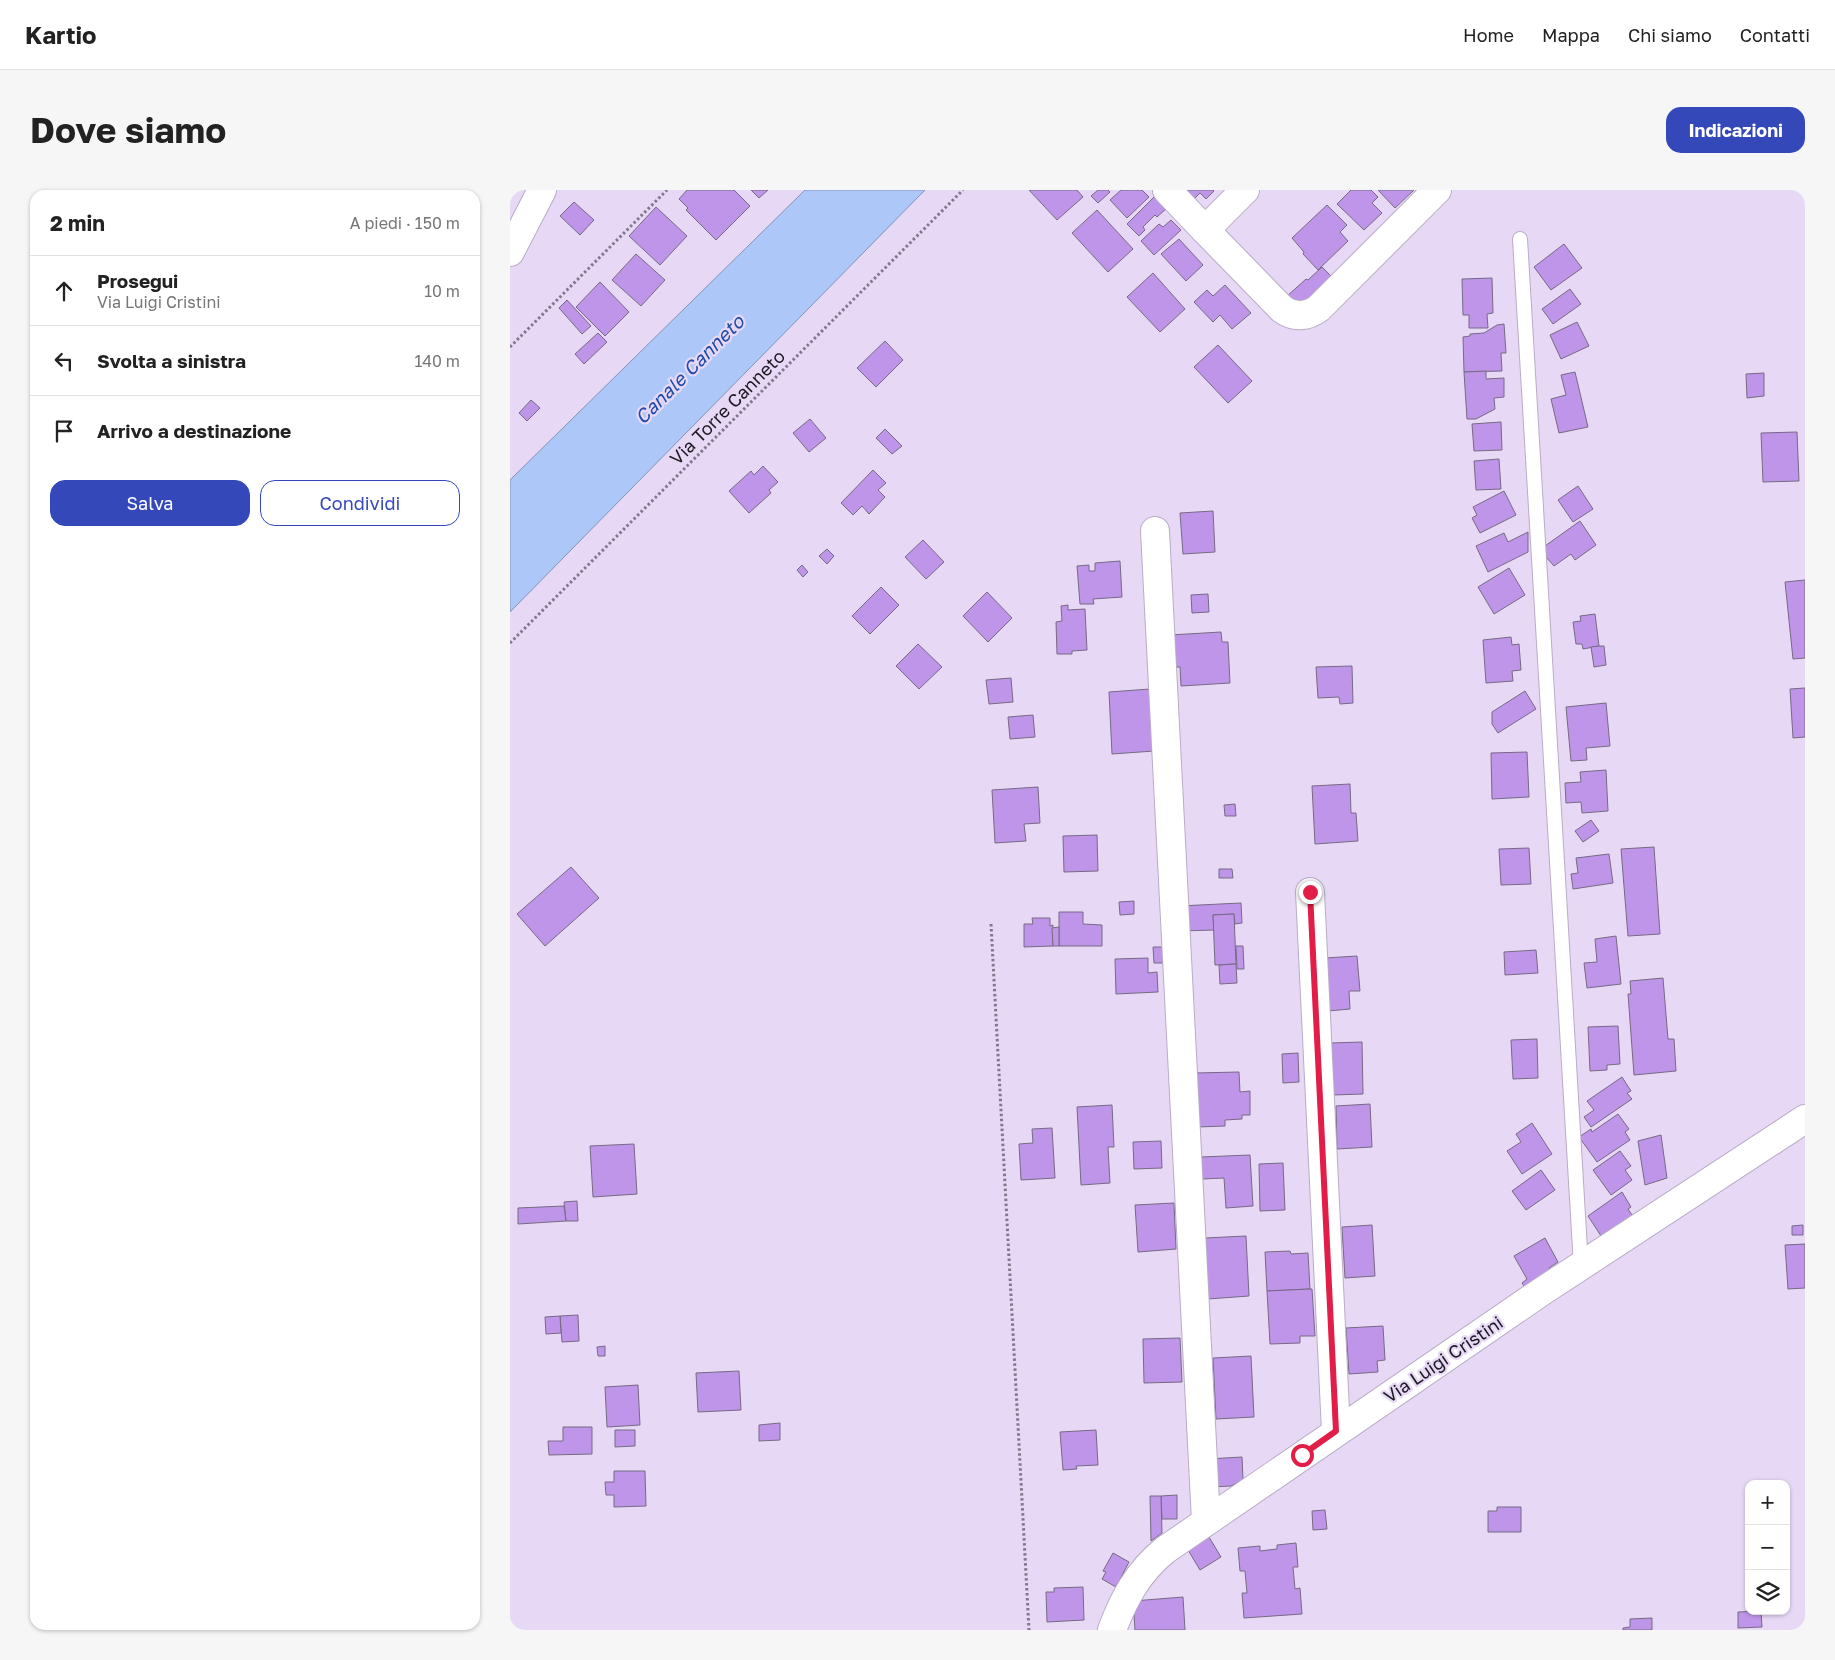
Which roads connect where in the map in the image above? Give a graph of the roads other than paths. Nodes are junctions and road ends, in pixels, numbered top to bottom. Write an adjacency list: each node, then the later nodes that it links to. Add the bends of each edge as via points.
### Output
1 (542, 190): 7 (main road)
2 (1167, 190): 5 (main road)
3 (1245, 190): 5 (main road)
4 (1438, 190): 5 (main road, via 1319,308 1306,315 1294,315 1282,309)
5 (1206, 230)
6 (1520, 238): 11 (lane)
7 (510, 252)
8 (1155, 531): 13 (main road)
9 (1310, 892): 12 (main road)
10 (1805, 1119): 11 (main road, Via Luigi Cristini)
11 (1581, 1266): 12 (main road, Via Luigi Cristini)
12 (1336, 1431): 13 (main road, Via Luigi Cristini)
13 (1206, 1521): 14 (main road, Via Luigi Cristini, via 1143,1570 1124,1601)
14 (1112, 1630)

